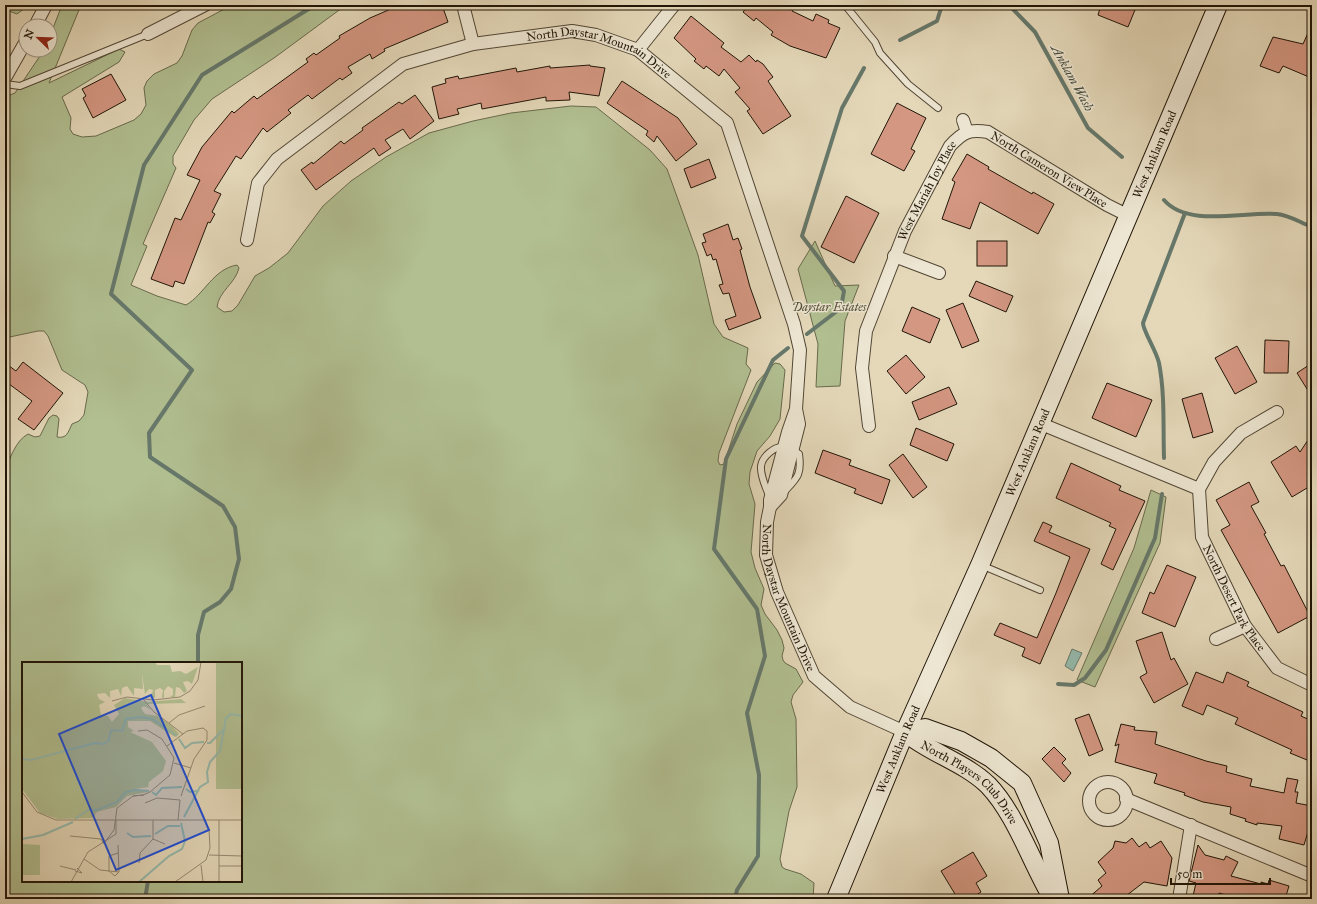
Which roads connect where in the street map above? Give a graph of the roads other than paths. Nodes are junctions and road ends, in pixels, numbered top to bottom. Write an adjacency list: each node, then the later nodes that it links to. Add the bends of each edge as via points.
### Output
1 (46, 5): 7 (street)
2 (205, 5): 8 (street)
3 (463, 5): 9 (street)
4 (674, 5): 10 (street)
5 (845, 5): 14 (lane, via 875,42 880,53 908,84)
6 (1218, 5): 16 (main road, West Anklam Road)
7 (39, 18)
8 (148, 34): 13 (lane, via 20,86)
9 (473, 44): 10 (street, North Daystar Mountain Drive, via 572,30 596,35); 17 (street, North Daystar Mountain Drive, via 403,64 277,159 258,183)
10 (638, 50): 23 (street, North Daystar Mountain Drive, via 727,123 794,324 800,350 796,409)
11 (18, 55): 12 (street)
12 (5, 78)
13 (5, 84)
14 (938, 108)
15 (965, 126): 16 (street, North Cameron View Place, via 988,132); 18 (street, West Mariah Joy Place, via 950,146)
16 (1129, 216): 21 (main road, West Anklam Road)
17 (247, 240)
18 (894, 256): 19 (street, West Mariah Joy Place); 22 (street, West Mariah Joy Place, via 871,317 864,347 862,368)
19 (939, 273)
20 (1277, 412): 24 (street, via 1241,433 1214,462)
21 (1039, 424): 24 (street); 26 (main road, West Anklam Road)
22 (869, 426)
23 (788, 448): 25 (street, North Daystar Mountain Drive); 25 (street, North Daystar Mountain Drive, via 781,495); 25 (lane, via 774,449 761,465)
24 (1199, 489): 28 (street, North Desert Park Place, via 1202,537)
25 (770, 504): 31 (street, North Daystar Mountain Drive, via 766,555 777,592 814,676 850,707)
26 (980, 565): 27 (lane); 31 (main road, West Anklam Road)
27 (1040, 590)
28 (1245, 626): 29 (street); 30 (street, North Desert Park Place, via 1277,668)
29 (1216, 639)
30 (1312, 685)
31 (905, 732): 35 (main road, West Anklam Road); 36 (main road, North Players Club Drive, via 921,745 961,765 987,784 1003,803); 37 (main road, North Players Club Drive, via 925,728 961,741 990,758 1022,783 1049,843)
32 (1126, 799): 33 (street)
33 (1191, 825): 34 (street); 38 (street)
34 (1312, 876)
35 (836, 899)
36 (1054, 899)
37 (1060, 899)
38 (1179, 899)

